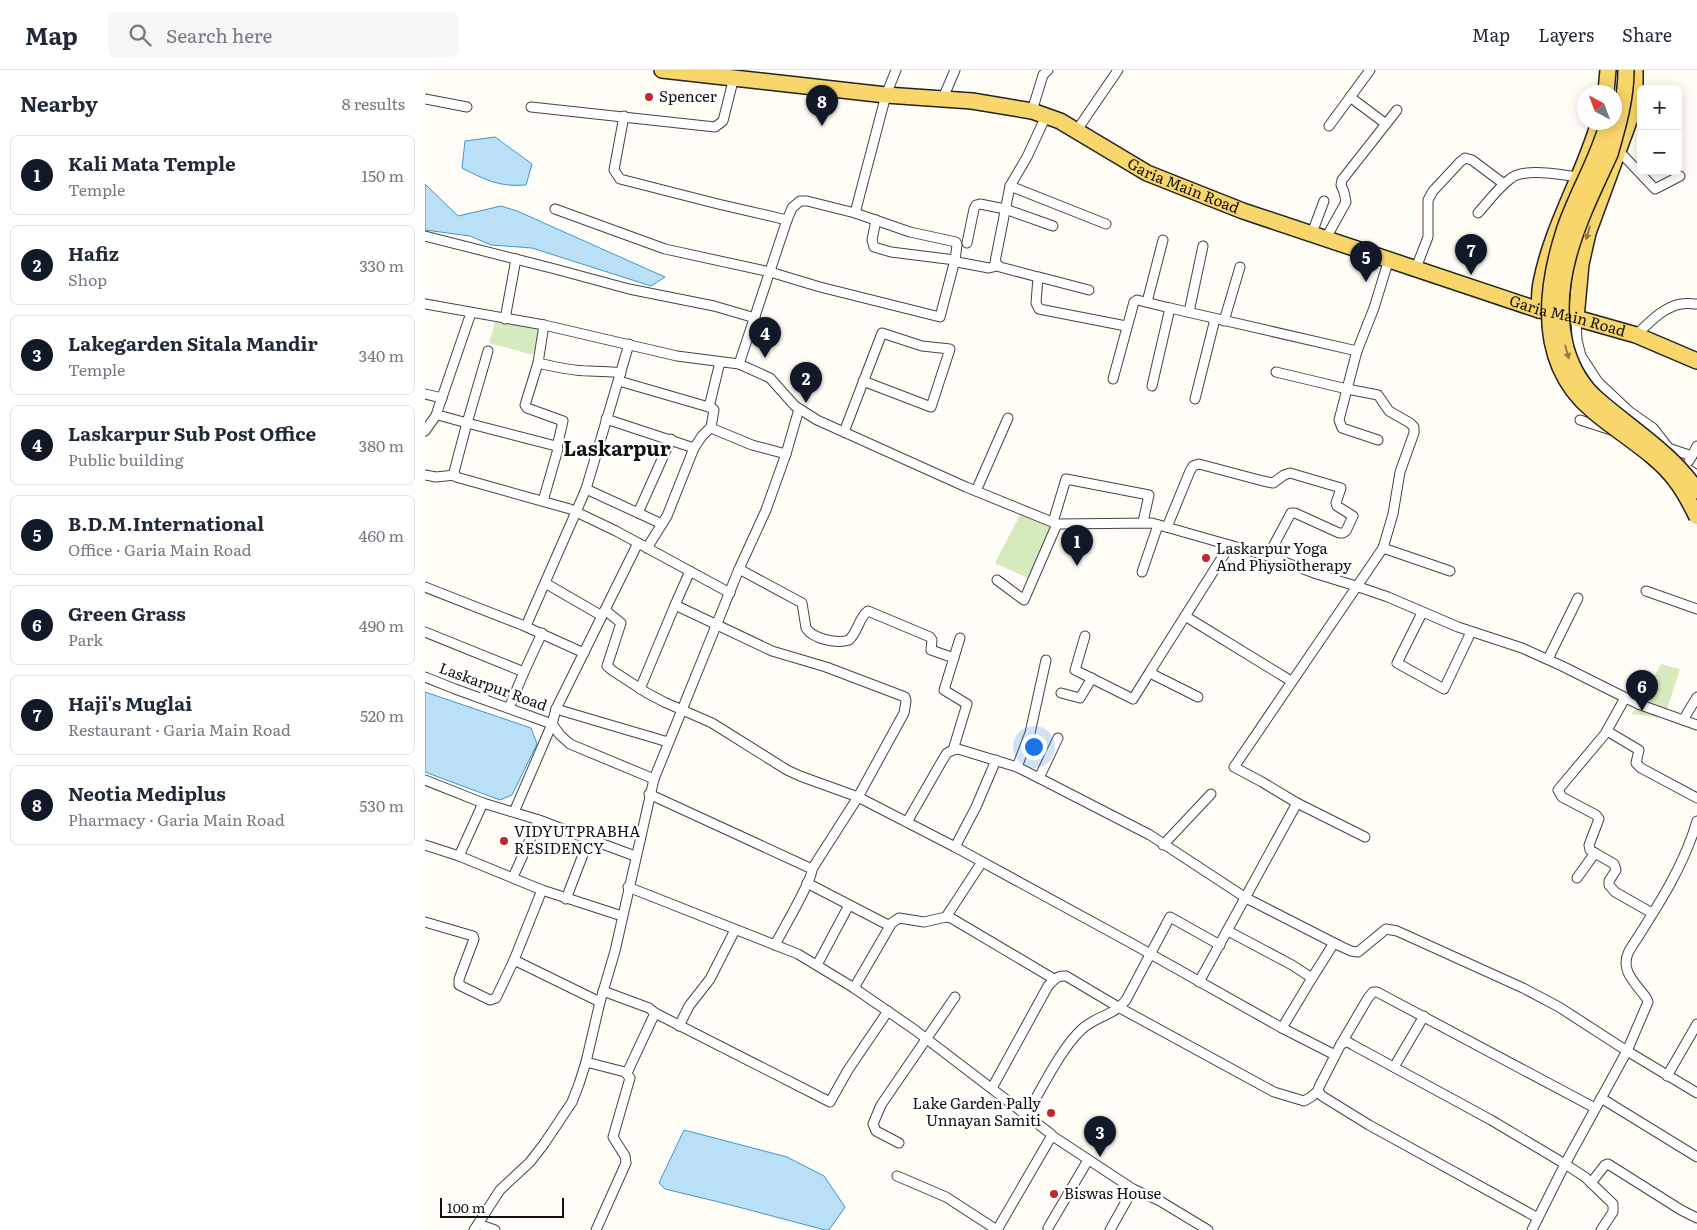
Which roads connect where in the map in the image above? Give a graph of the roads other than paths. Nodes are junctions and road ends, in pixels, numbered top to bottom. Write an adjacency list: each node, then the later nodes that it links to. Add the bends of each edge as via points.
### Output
1 (662, 70): 12 (main road, Garia Main Road)
2 (896, 70): 15 (street)
3 (955, 70): 17 (street)
4 (1048, 70): 22 (street, via 1043,75)
5 (1118, 70): 26 (street)
6 (1370, 70): 16 (street)
7 (1608, 70): 13 (main road)
8 (1614, 70): 14 (main road)
9 (1627, 70): 112 (main road, one-way to 112, bridge, via 1622,111 1610,154 1575,232 1565,270 1560,302 1561,326 1569,360 1581,382 1666,455)
10 (1635, 70): 29 (main road, via 1631,116)
11 (767, 75): 12 (main road, Garia Main Road); 15 (main road, Garia Main Road)
12 (734, 78): 23 (street, via 723,121 717,127)
13 (1607, 85)
14 (1613, 85)
15 (886, 95): 17 (main road, Garia Main Road); 37 (street)
16 (1350, 97): 24 (street); 25 (street)
17 (943, 98): 22 (main road, Garia Main Road)
18 (425, 99): 19 (street)
19 (467, 107)
20 (531, 107): 23 (street)
21 (1397, 110): 24 (street)
22 (1039, 113): 26 (main road, Garia Main Road); 33 (street, via 1025,162)
23 (624, 116): 39 (street, via 615,170 620,179)
24 (1385, 124): 43 (street, via 1341,183 1346,202)
25 (1329, 126)
26 (1077, 130): 43 (main road, Garia Main Road, via 1161,179 1243,211)
27 (1596, 130): 31 (main road)
28 (1606, 130): 117 (main road, bridge, via 1564,230 1553,272 1549,323 1555,351 1563,374 1575,393 1676,480)
29 (1619, 151): 30 (street, via 1655,189); 65 (main road, one-way to 65, via 1588,233 1581,264)
30 (1680, 176)
31 (1579, 177): 32 (street, via 1527,172); 61 (main road, via 1550,247 1541,284)
32 (1505, 184): 38 (street); 53 (street, via 1470,158 1460,162 1428,200 1428,237)
33 (1010, 186): 36 (street); 41 (street)
34 (1324, 201): 43 (street)
35 (555, 209): 54 (street, via 665,250)
36 (1005, 210): 42 (street); 46 (street, via 976,205); 51 (street, via 995,260)
37 (855, 213): 39 (street, via 799,201); 40 (street)
38 (1478, 213)
39 (787, 220): 54 (street)
40 (876, 220): 49 (street, via 910,232 957,242); 49 (street, via 872,240 874,247)
41 (1106, 224)
42 (1053, 226)
43 (1319, 235): 50 (main road, Garia Main Road)
44 (425, 236): 48 (street)
45 (1163, 240): 57 (street)
46 (967, 243)
47 (1203, 246): 62 (street)
48 (516, 259): 64 (street); 66 (street)
49 (955, 260): 51 (street, via 989,268); 54 (street, via 940,316)
50 (1389, 260): 53 (main road, Garia Main Road); 73 (street)
51 (997, 266): 55 (street)
52 (1240, 267): 67 (street)
53 (1416, 268): 61 (main road, Garia Main Road)
54 (770, 272): 64 (street)
55 (1039, 277): 56 (street); 69 (street, via 1036,303 1039,309)
56 (1089, 290)
57 (1147, 302): 60 (street); 69 (street, via 1134,302)
58 (425, 304): 63 (street)
59 (1697, 304): 70 (street, via 1669,308)
60 (1170, 308): 62 (street); 82 (street)
61 (1539, 310): 65 (main road, Garia Main Road)
62 (1189, 312): 67 (street)
63 (471, 313): 66 (street); 85 (street)
64 (755, 318): 77 (street)
65 (1576, 318): 70 (main road, Garia Main Road); 102 (street, via 1581,356 1598,382 1653,428)
66 (505, 319): 68 (street)
67 (1219, 320): 73 (street); 86 (street)
68 (544, 325): 71 (street); 76 (street)
69 (1127, 326): 80 (street)
70 (1637, 335): 74 (main road, Garia Main Road)
71 (629, 344): 75 (street); 79 (street)
72 (487, 350): 93 (street)
73 (1357, 351): 83 (street)
74 (1697, 361)
75 (720, 362): 77 (street); 87 (street)
76 (538, 363): 79 (street, via 590,372 605,370); 100 (street, via 525,404 527,408 563,421)
77 (739, 364): 88 (street, via 770,378)
78 (1276, 372): 83 (street)
79 (620, 377): 87 (street); 91 (street)
80 (1113, 379)
81 (863, 381): 81 (street, via 882,333 921,346 950,350 931,407); 96 (street)
82 (1152, 386)
83 (1347, 389): 98 (street, via 1339,424 1341,428); 125 (street, via 1378,395 1389,411 1414,427)
84 (425, 394): 85 (street)
85 (442, 398): 89 (street)
86 (1195, 399)
87 (709, 407): 94 (street, via 714,410)
88 (799, 409): 96 (street); 103 (street)
89 (437, 414): 93 (street); 95 (street)
90 (1007, 418): 111 (street)
91 (606, 419): 97 (street); 110 (street)
92 (1580, 420): 102 (street)
93 (467, 422): 100 (street); 107 (street)
94 (711, 428): 101 (street); 103 (street, via 751,445)
95 (425, 431)
96 (844, 432): 111 (street)
97 (671, 439): 101 (street); 116 (street)
98 (1378, 440)
99 (1697, 446): 104 (street)
100 (557, 447): 114 (street)
101 (694, 448): 120 (street)
102 (1669, 449): 104 (street); 105 (street)
103 (786, 454): 127 (street, via 766,510)
104 (1692, 456): 105 (street)
105 (1685, 468): 108 (street); 109 (street); 113 (street, via 1688,483)
106 (425, 475): 107 (street)
107 (455, 475): 114 (street)
108 (1697, 475)
109 (1678, 488)
110 (586, 489): 115 (street); 116 (street)
111 (976, 491): 119 (street)
112 (1697, 491)
113 (1697, 498)
114 (543, 501): 115 (street)
115 (576, 512): 122 (street); 132 (street)
116 (637, 513): 120 (street)
117 (1697, 517)
118 (1143, 522): 119 (street); 119 (street, via 1149,495 1066,479); 121 (street)
119 (1055, 523): 131 (street, via 1024,600)
120 (661, 524): 124 (street)
121 (1162, 526): 123 (street); 126 (street, via 1189,471 1199,464 1273,482 1290,473 1341,488 1337,506 1353,516 1346,531 1339,533 1291,514); 130 (street)
122 (638, 542): 124 (street); 140 (street)
123 (1230, 545): 126 (street); 142 (street)
124 (647, 548): 128 (street)
125 (1383, 548): 129 (street); 133 (street)
126 (1268, 556): 133 (street)
127 (739, 569): 136 (street); 151 (street, via 802,603 806,628 814,635 836,642 849,640 868,611 929,637 932,640 931,650)
128 (690, 571): 136 (street); 138 (street)
129 (1450, 571)
130 (1142, 572)
131 (997, 580)
132 (545, 583): 140 (street); 143 (street)
133 (1356, 586): 141 (street); 158 (street)
134 (425, 587): 143 (street)
135 (1646, 591): 139 (street)
136 (729, 593): 144 (street)
137 (1577, 598): 152 (street)
138 (675, 605): 144 (street); 159 (street)
139 (1697, 609)
140 (603, 613): 150 (street); 159 (street, via 621,623 607,666)
141 (1422, 613): 146 (street); 146 (street, via 1397,663 1444,690)
142 (1185, 616): 154 (street); 158 (street)
143 (526, 626): 147 (street)
144 (716, 626): 166 (street); 181 (street, via 772,651 905,697 904,713)
145 (425, 632): 155 (street)
146 (1471, 632): 152 (street)
147 (542, 634): 150 (street); 155 (street)
148 (1085, 636): 157 (street, via 1075,670)
149 (960, 638): 151 (street)
150 (584, 653): 165 (street)
151 (954, 658): 173 (street, via 944,690 967,704)
152 (1548, 659): 163 (street)
153 (1047, 660): 175 (street, via 1030,733)
154 (1151, 670): 157 (street, via 1133,699); 161 (street)
155 (524, 672): 164 (street)
156 (425, 676): 164 (street, Laskarpur Road)
157 (1092, 678): 160 (street, via 1080,698)
158 (1291, 681): 184 (street, via 1234,767)
159 (640, 689): 166 (street)
160 (1061, 693)
161 (1198, 697)
162 (1697, 697): 167 (street)
163 (1625, 698): 167 (street); 170 (street)
164 (509, 708): 168 (street, Laskarpur Road)
165 (556, 709): 168 (street); 172 (street)
166 (681, 710): 172 (street); 181 (street, via 712,723 800,776)
167 (1683, 720): 169 (street)
168 (552, 724): 177 (street, via 570,744); 185 (street)
169 (1697, 725)
170 (1607, 732): 182 (street, via 1639,750 1637,763 1641,768); 194 (street, via 1558,790 1562,797 1599,819 1589,845)
171 (1058, 738): 176 (street)
172 (668, 742): 177 (street)
173 (953, 750): 174 (street); 188 (street, via 947,753)
174 (996, 760): 175 (street); 193 (street)
175 (1017, 767): 176 (street)
176 (1039, 778): 192 (street, via 1150,835)
177 (654, 779): 179 (street)
178 (425, 780): 183 (street)
179 (649, 794): 196 (street); 198 (street)
180 (1211, 794): 192 (street)
181 (858, 797): 188 (street); 198 (street)
182 (1697, 798)
183 (483, 803): 185 (street); 195 (street)
184 (1297, 803): 189 (street); 204 (street)
185 (514, 812): 186 (street)
186 (539, 820): 190 (street); 199 (street)
187 (1697, 821): 207 (street, via 1677,873)
188 (907, 822): 193 (street)
189 (1365, 837)
190 (589, 839): 196 (street); 205 (street)
191 (425, 845): 195 (street)
192 (1163, 845): 204 (street)
193 (955, 847): 197 (street)
194 (1595, 853): 200 (street); 207 (street, via 1614,864 1616,870 1609,885 1615,892)
195 (459, 856): 199 (street)
196 (635, 856): 202 (street)
197 (982, 862): 209 (street); 217 (street)
198 (812, 869): 201 (street)
199 (513, 877): 203 (street)
200 (1577, 878)
201 (807, 883): 206 (street); 215 (street)
202 (628, 887): 208 (street); 212 (street)
203 (542, 890): 205 (street); 218 (street)
204 (1246, 898): 213 (street); 214 (street)
205 (567, 899): 208 (street)
206 (849, 905): 211 (street); 219 (street)
207 (1652, 913): 236 (street, via 1625,960 1626,969 1648,1002)
208 (622, 916): 224 (street)
209 (946, 917): 211 (street, via 924,922 899,918); 221 (street)
210 (425, 922): 218 (street, via 473,936 458,983 482,996 492,1000 496,998)
211 (889, 925): 223 (street)
212 (735, 930): 215 (street); 232 (street)
213 (1228, 931): 216 (street); 220 (street)
214 (1334, 943): 220 (street); 236 (street, via 1358,952 1386,929 1397,931 1559,1006)
215 (775, 945): 219 (street)
216 (1220, 945): 217 (street, via 1170,917); 222 (street)
217 (1151, 954): 222 (street); 227 (street)
218 (514, 960): 226 (street)
219 (817, 965): 223 (street)
220 (1312, 978): 233 (street)
221 (1054, 979): 227 (street, via 1065,976); 242 (street)
222 (1199, 982): 233 (street)
223 (854, 988): 228 (street)
224 (603, 991): 226 (street); 229 (street)
225 (955, 997): 234 (street)
226 (600, 1002): 238 (street)
227 (1120, 1008): 243 (street, via 1274,1092 1304,1101); 247 (street, via 1083,1028 1072,1039)
228 (887, 1011): 232 (street, via 830,1102); 234 (street)
229 (655, 1013): 232 (street); 240 (street)
230 (1424, 1016): 235 (street, via 1381,993 1373,992); 239 (street); 246 (street)
231 (1697, 1024): 241 (street)
232 (679, 1026)
233 (1282, 1028): 237 (street)
234 (927, 1039): 242 (street); 249 (street, via 881,1105 873,1124 876,1131)
235 (1341, 1044): 237 (street); 239 (street, via 1348,1042)
236 (1627, 1051): 241 (street); 245 (street)
237 (1335, 1055): 243 (street)
238 (587, 1062): 240 (street); 258 (street, via 572,1102 530,1162 500,1190)
239 (1394, 1067): 252 (street)
240 (627, 1073): 261 (street, via 630,1078 613,1137 626,1163)
241 (1667, 1076): 244 (street)
242 (992, 1088): 247 (street)
243 (1318, 1091): 256 (street, via 1369,1125)
244 (1697, 1093)
245 (1601, 1098): 246 (street); 250 (street)
246 (1595, 1108): 252 (street)
247 (1027, 1115): 248 (street)
248 (1051, 1135): 251 (street); 262 (street)
249 (899, 1142)
250 (1697, 1157)
251 (1088, 1160): 255 (street); 259 (street)
252 (1565, 1164): 254 (street); 256 (street)
253 (897, 1176): 262 (street, via 946,1197)
254 (1591, 1183): 257 (street, via 1609,1164); 266 (street, via 1613,1206 1613,1212)
255 (1133, 1189): 263 (street); 264 (street)
256 (1538, 1218): 265 (street)
257 (1697, 1218)
258 (476, 1227): 260 (street)
259 (1047, 1228)
260 (495, 1230)
261 (596, 1230)
262 (997, 1230)
263 (1110, 1230)
264 (1208, 1230)
265 (1532, 1230)
266 (1601, 1230)

